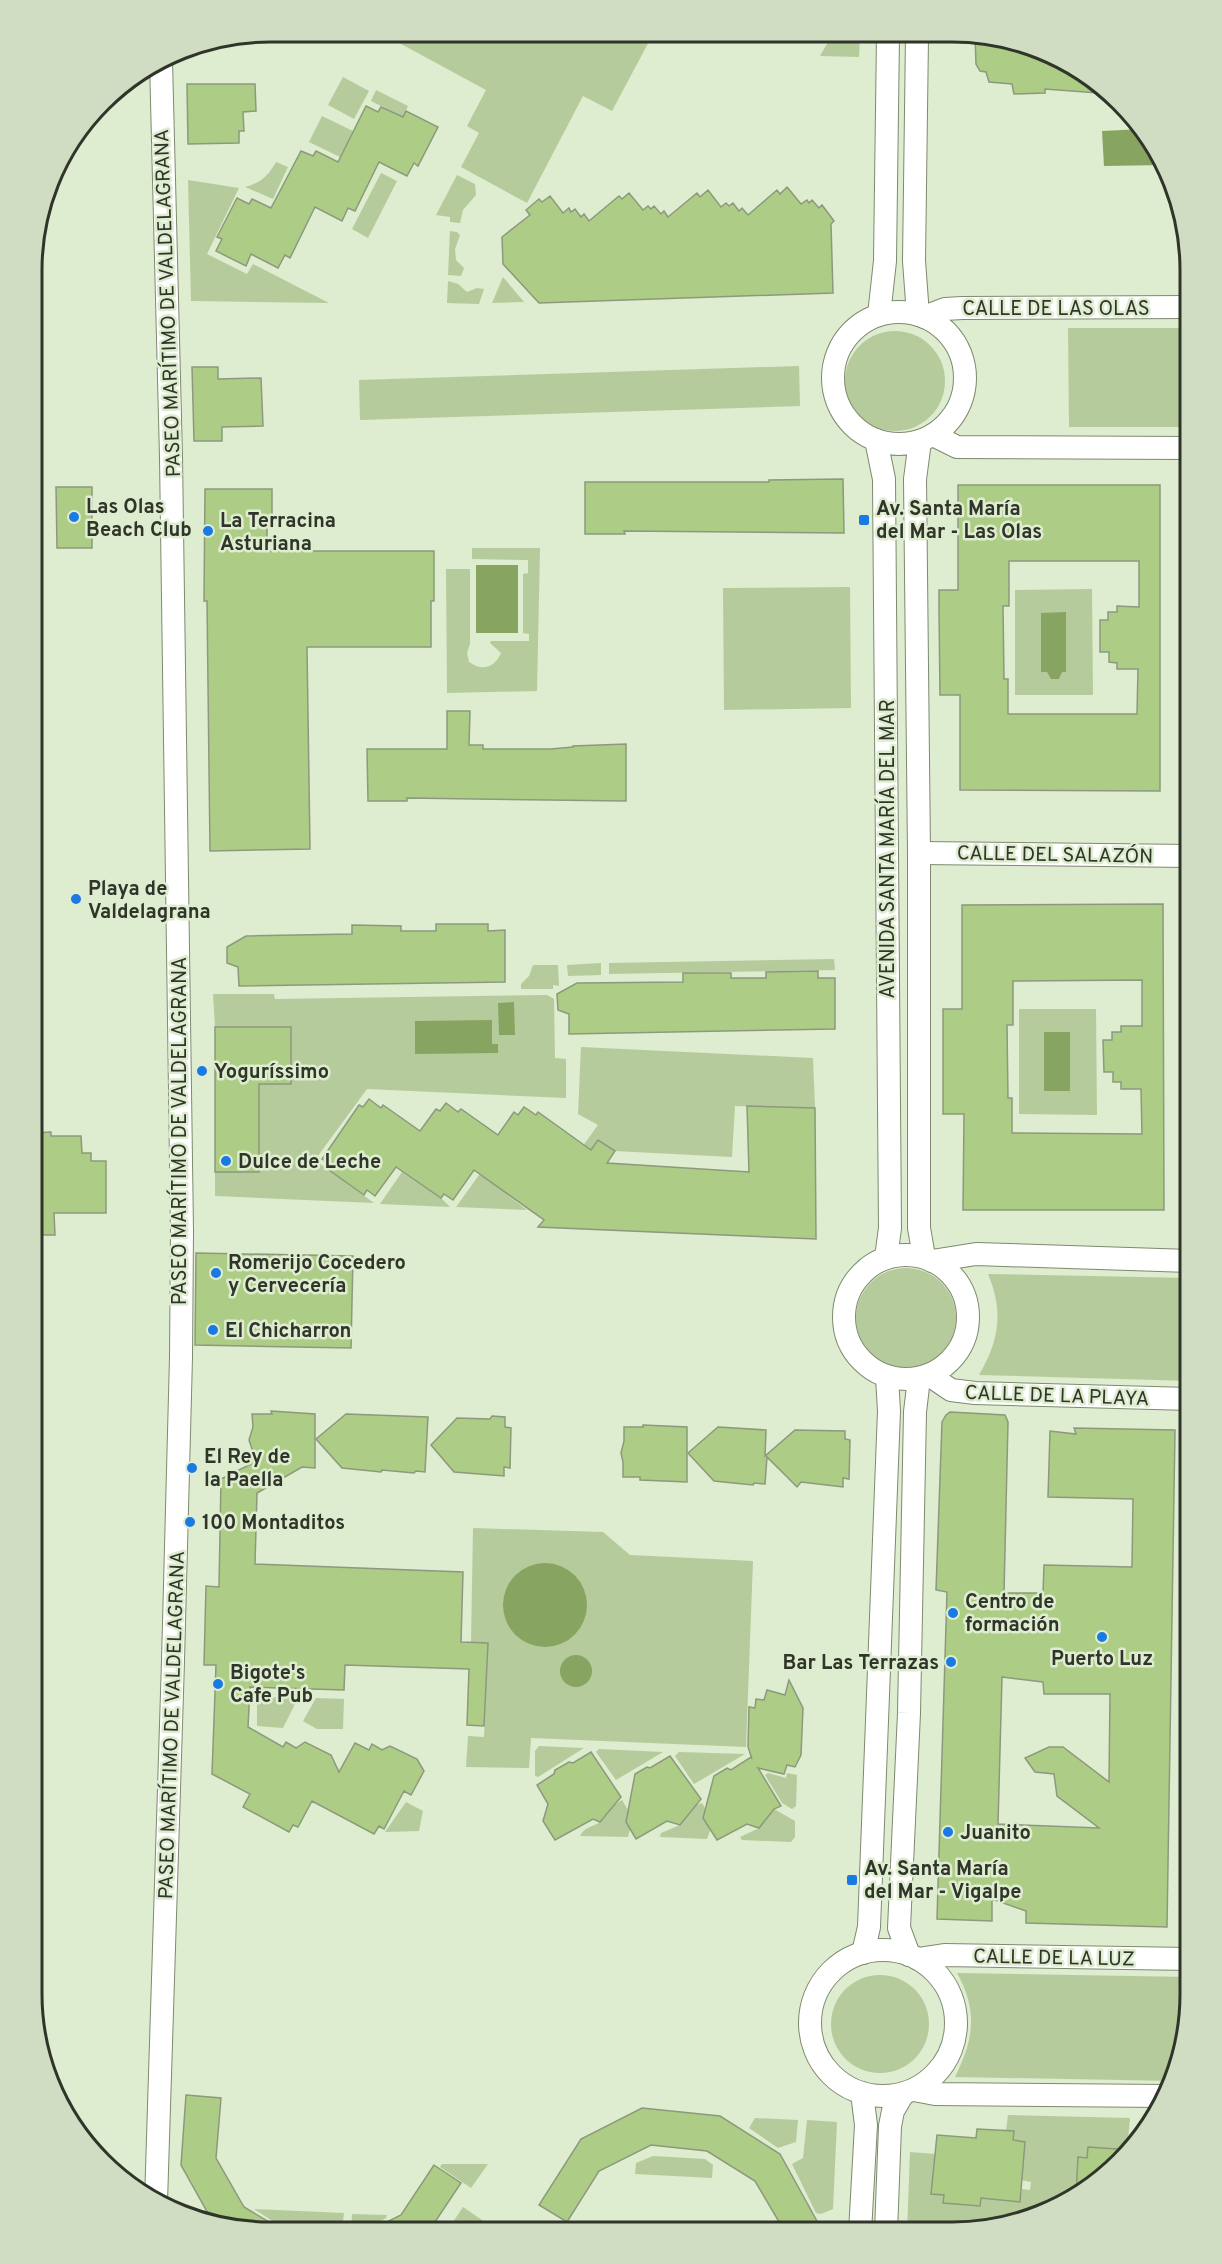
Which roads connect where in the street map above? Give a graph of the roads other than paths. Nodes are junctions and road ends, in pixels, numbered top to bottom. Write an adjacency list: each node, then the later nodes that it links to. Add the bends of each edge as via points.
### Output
1 (888, 42): 6 (street, via 885,261)
2 (917, 42): 7 (street, via 914,261)
3 (161, 69): 26 (street, PASEO MARÍTIMO DE VALDELAGRANA, via 182,1242 174,1662)
4 (147, 77): 25 (street, PASEO MARÍTIMO DE VALDELAGRANA, via 158,458 169,1231)
5 (1180, 307): 7 (street, CALLE DE LAS OLAS, via 962,308)
6 (879, 315): 7 (street, via 898,312); 9 (street, via 856,328 842,344 834,363 833,384 838,404 849,422)
7 (921, 316): 8 (street, via 942,328 955,344 963,363 965,384 960,404 949,421)
8 (927, 438): 9 (street, via 906,444); 10 (street, via 957,447); 11 (street, AVENIDA SANTA MARÍA DEL MAR, via 915,479)
9 (876, 441): 13 (street, AVENIDA SANTA MARÍA DEL MAR, via 884,479 891,1228)
10 (1180, 448)
11 (919, 853): 12 (street, CALLE DEL SALAZÓN); 14 (street, AVENIDA SANTA MARÍA DEL MAR, via 919,1228)
12 (1180, 856)
13 (886, 1258): 14 (street, via 905,1254); 16 (street, via 862,1272 852,1285 843,1318 853,1351 864,1364)
14 (928, 1259): 15 (street, via 976,1254); 17 (street, via 948,1270 959,1284 967,1301 969,1319 966,1337 957,1353 945,1366)
15 (1180, 1262)
16 (887, 1377): 17 (street); 19 (street, via 889,1412 869,1927)
17 (924, 1377): 18 (street, CALLE DE LA PLAYA, via 951,1390 975,1393); 20 (street, via 915,1412 909,1713 899,1928)
18 (1180, 1399)
19 (863, 1953): 20 (street, via 894,1951); 23 (street, via 840,1964 823,1982 813,2004 810,2029 816,2053 830,2074)
20 (914, 1957): 21 (street, CALLE DE LA LUZ); 22 (street, via 937,1974 950,1992 956,2015 955,2038 947,2059 933,2077)
21 (1180, 1959)
22 (908, 2092): 23 (street, via 883,2097); 24 (street); 28 (street, via 893,2110 890,2126)
23 (862, 2093): 27 (street, via 866,2125)
24 (1157, 2096)
25 (142, 2183)
26 (156, 2192)
27 (861, 2222)
28 (885, 2222)

